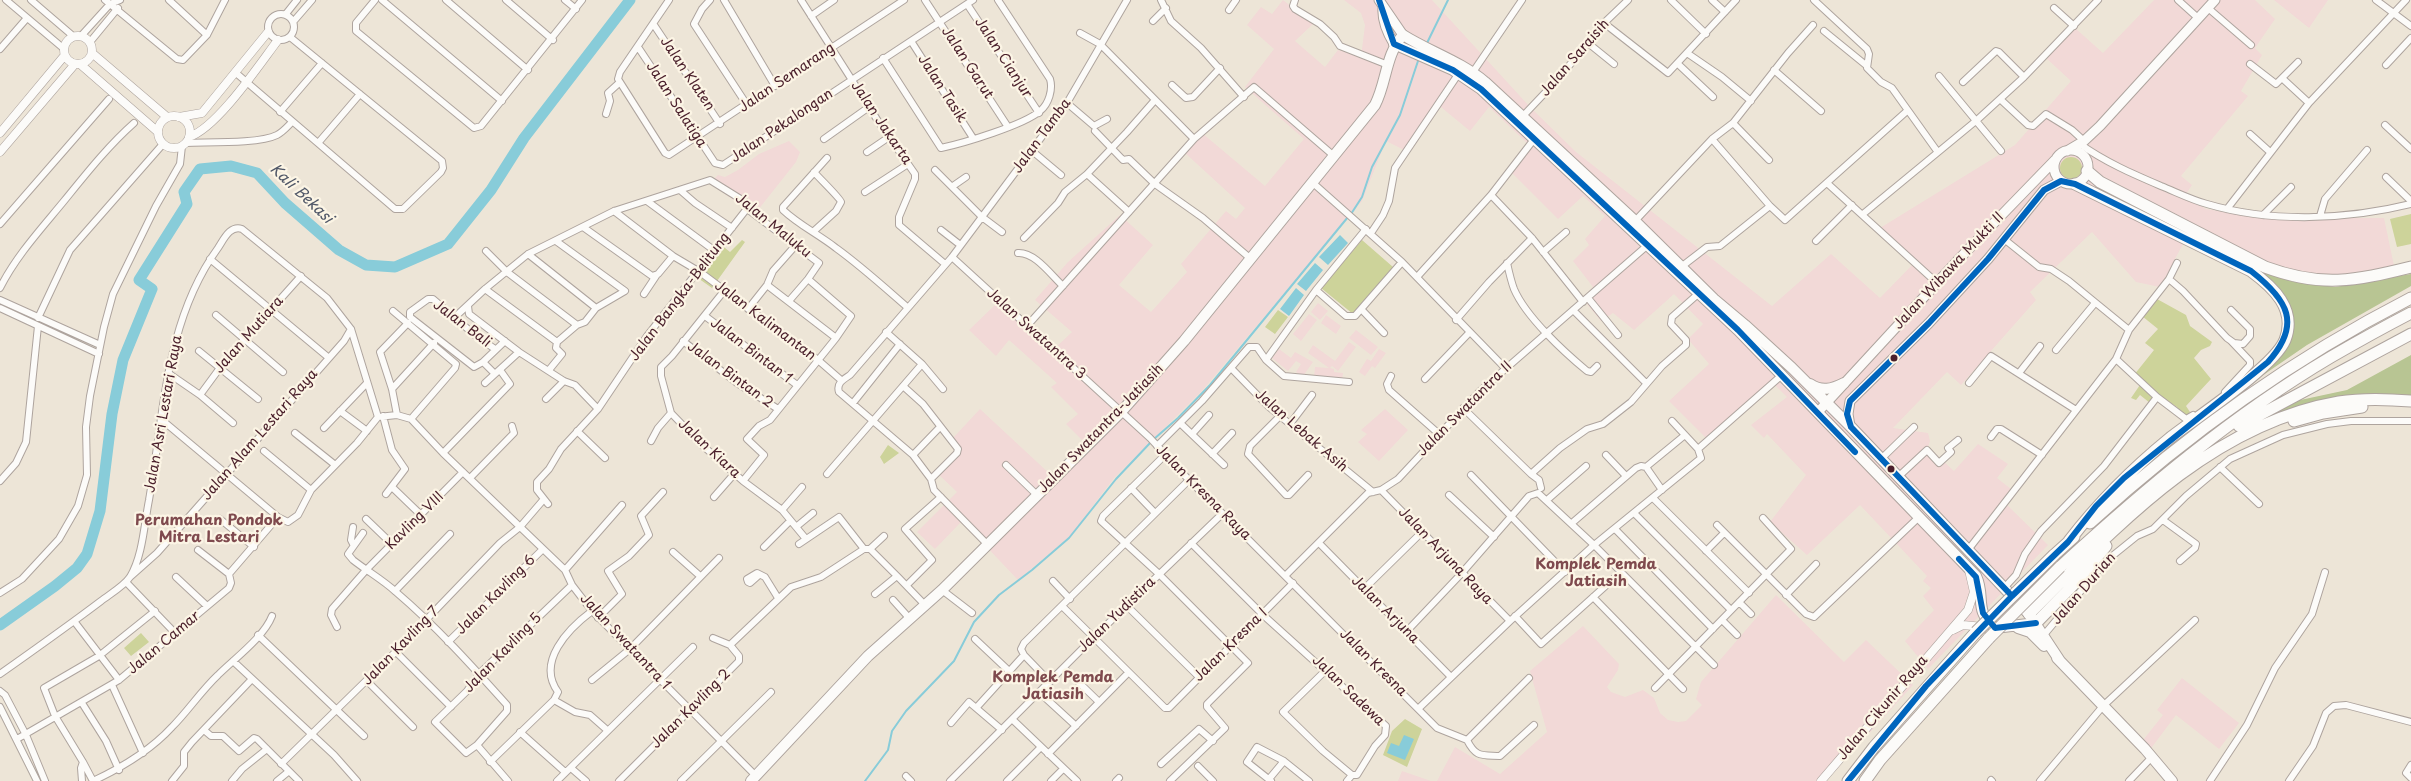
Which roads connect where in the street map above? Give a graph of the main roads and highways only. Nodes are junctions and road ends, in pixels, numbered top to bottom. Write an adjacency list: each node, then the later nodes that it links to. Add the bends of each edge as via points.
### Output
1 (2215, 0): 6 (main road)
2 (1381, 4): 3 (main road); 4 (main road, via 1389,37)
3 (1402, 35): 4 (main road); 5 (main road)
4 (1394, 44): 5 (main road); 34 (main road, Jalan Swatantra-Jatiasih, via 1375,105 1180,345 1121,412 942,590 854,671)
5 (1424, 52): 19 (main road, via 1473,72); 24 (main road, via 1481,89 1535,138 1738,330)
6 (2082, 142): 7 (main road); 8 (main road)
7 (2068, 151): 8 (main road, via 2074,151); 9 (main road)
8 (2085, 159): 10 (main road)
9 (2055, 160): 11 (main road, via 2054,172); 17 (main road, Jalan Wibawa Mukti II)
10 (2087, 171): 12 (main road, via 2085,177); 13 (highway, via 2100,182 2285,275 2340,282)
11 (2061, 182): 12 (main road); 18 (main road, Jalan Wibawa Mukti II, via 2044,190 1929,323)
12 (2075, 184): 29 (highway, via 2251,271 2282,300 2288,328 2285,341 2268,363 2117,484)
13 (2411, 267)
14 (2411, 298): 29 (highway, via 2324,345 2248,396 2130,486)
15 (2411, 313): 28 (highway, via 2330,358)
16 (2411, 334): 28 (highway)
17 (1869, 356): 18 (main road, via 1876,365); 20 (main road, Jalan Wibawa Mukti II)
18 (1885, 366): 27 (main road, Jalan Wibawa Mukti II, via 1850,402 1848,419)
19 (1801, 378): 20 (main road, via 1824,389); 22 (main road)
20 (1844, 383): 22 (main road, Jalan Wibawa Mukti II)
21 (2411, 400): 30 (highway, via 2368,399 2307,409 2266,424 2217,449 2168,484 2111,533)
22 (1826, 403): 24 (main road, Jalan Wibawa Mukti II); 25 (main road)
23 (2411, 408): 30 (highway, via 2378,406 2323,413 2267,429 2225,451 2172,488 2117,533 2079,579)
24 (1818, 412): 26 (main road)
25 (1840, 417): 26 (main road, via 1831,419); 27 (main road)
26 (1831, 427): 32 (main road, via 1976,576 1980,584 1982,614)
27 (1851, 427): 30 (main road)
28 (2198, 448): 32 (highway, bridge, via 2060,567)
29 (2069, 541): 35 (highway, bridge, via 1976,632)
30 (2032, 619): 31 (main road); 33 (main road)
31 (2015, 627): 32 (main road); 33 (main road, via 2030,632)
32 (1992, 633): 36 (highway)
33 (2060, 661): 37 (main road)
34 (754, 779)
35 (1848, 781)
36 (1865, 781)
37 (2172, 781)

